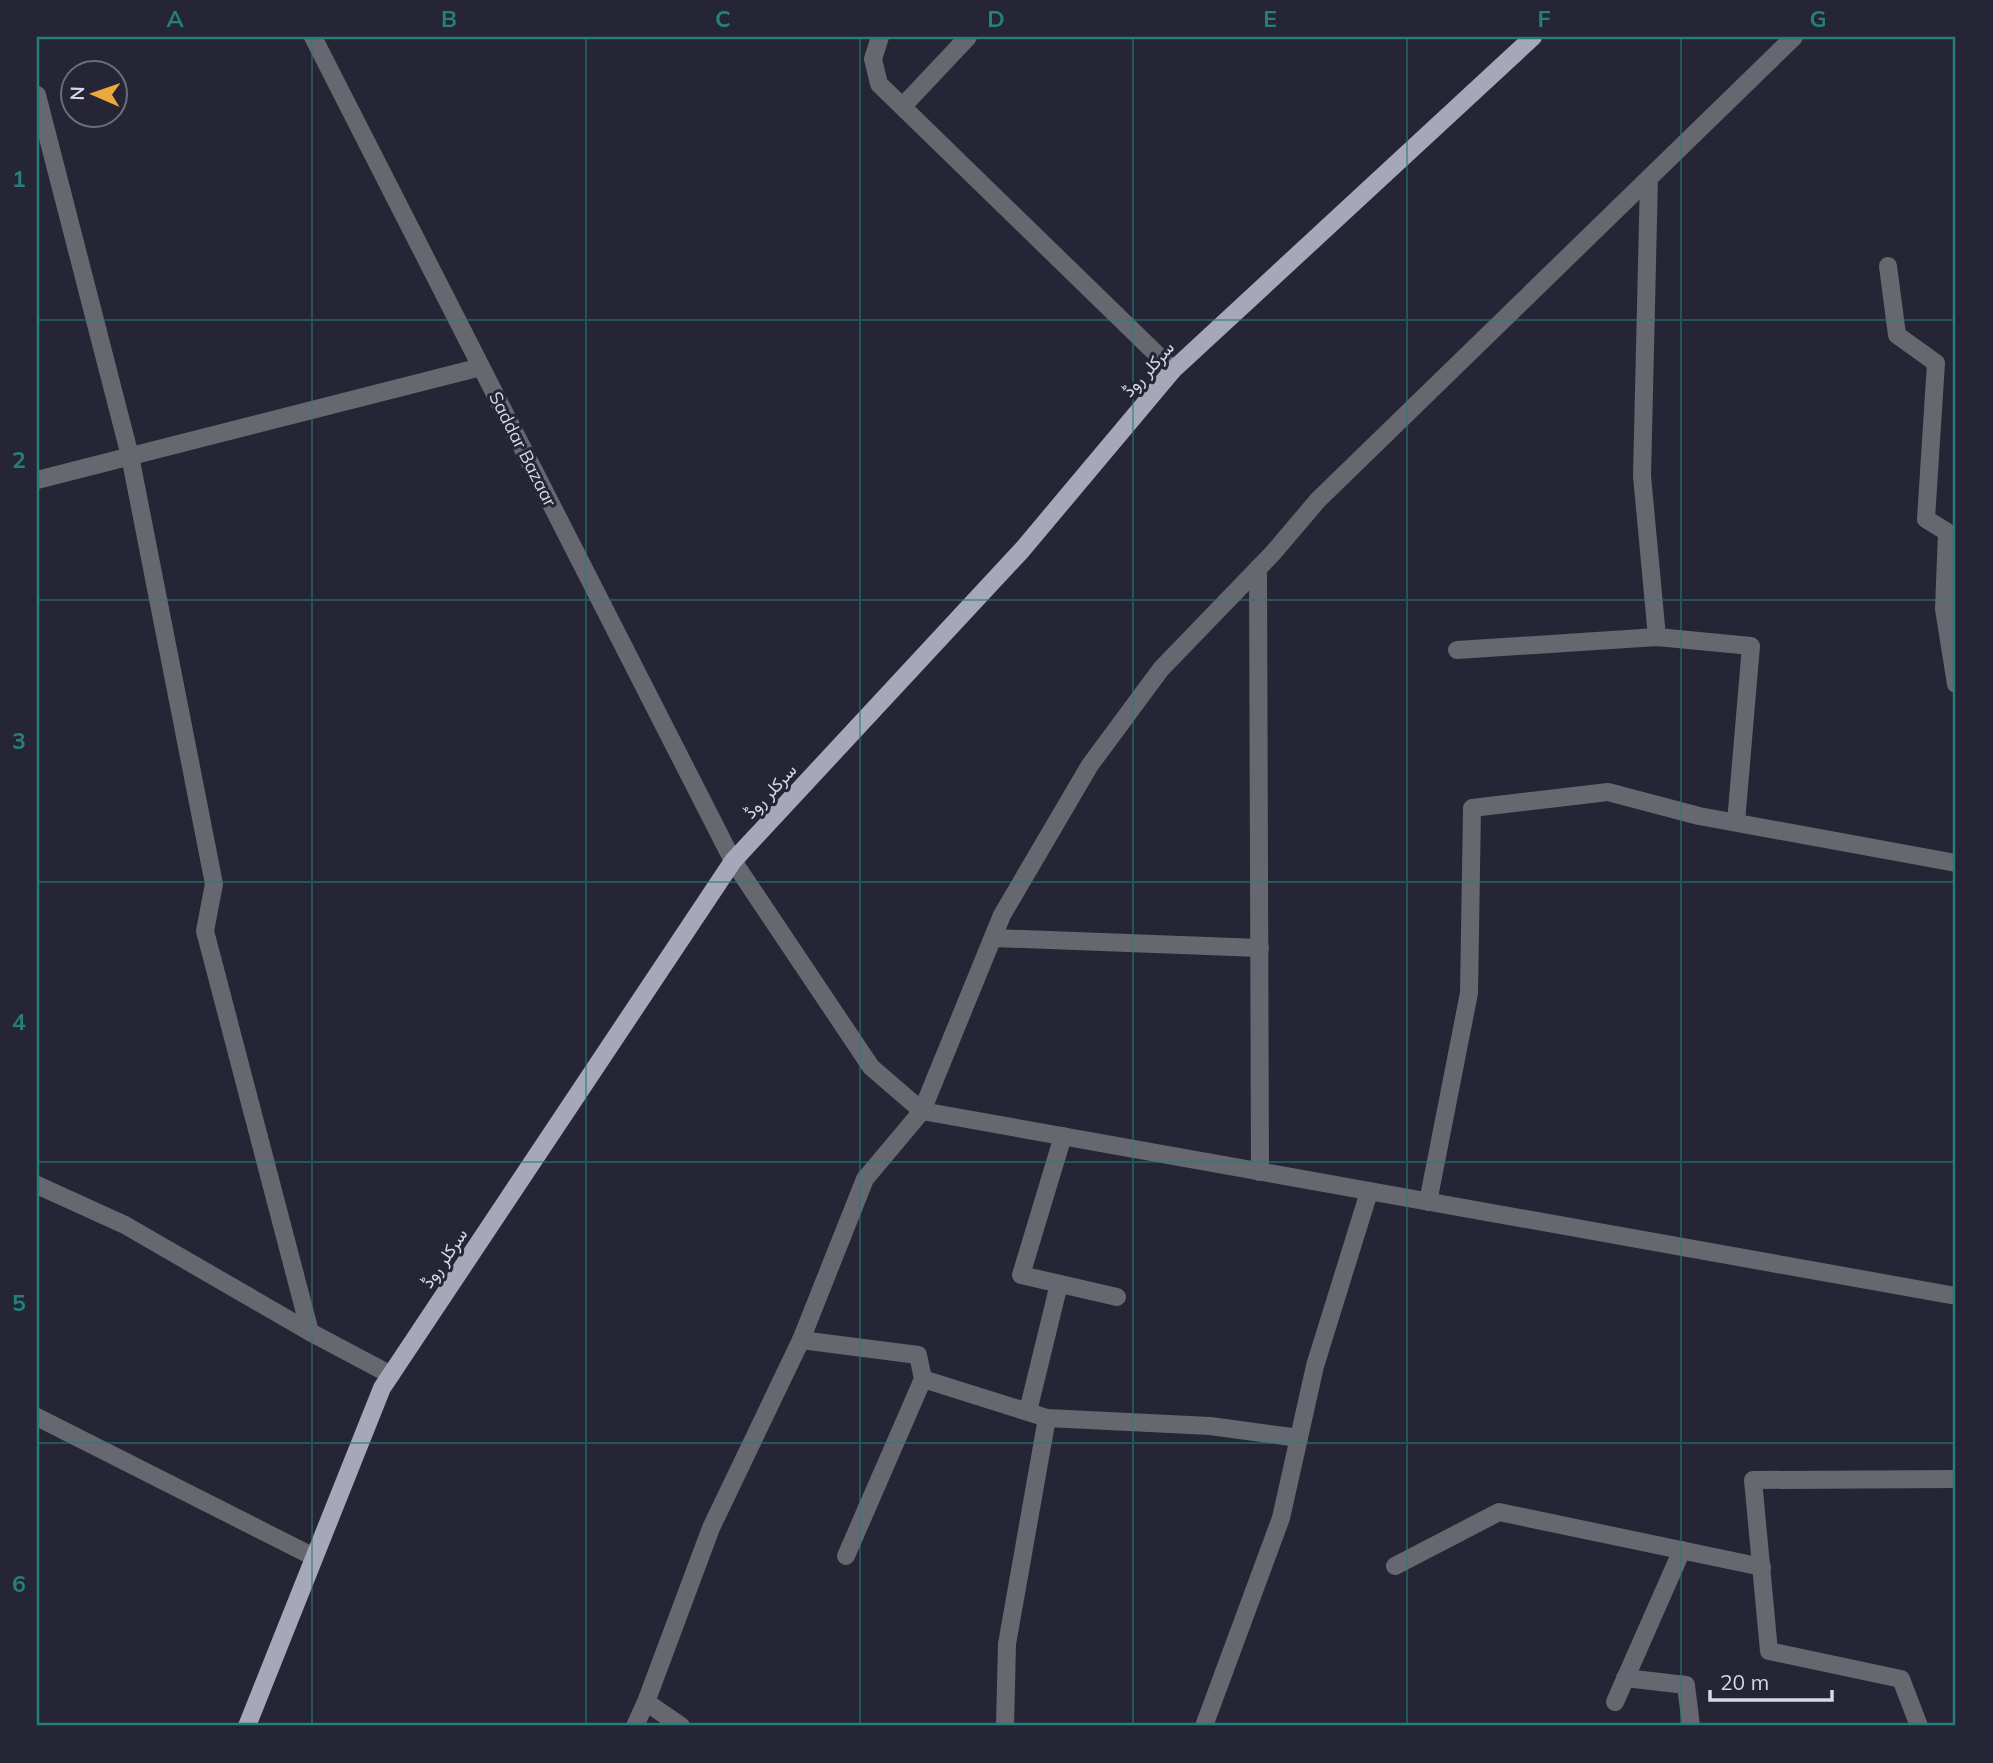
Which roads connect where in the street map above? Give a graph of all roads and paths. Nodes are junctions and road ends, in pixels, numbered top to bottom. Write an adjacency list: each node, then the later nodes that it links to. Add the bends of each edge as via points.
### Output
1 (313, 37): 10 (street, Saddar Bazaar)
2 (880, 37): 7 (street, via 873,58 879,84)
3 (968, 37): 7 (street)
4 (1533, 37): 11 (main road, سرکلر روڈ)
5 (1794, 37): 8 (street)
6 (37, 95): 12 (street)
7 (903, 106): 11 (street)
8 (1648, 178): 14 (street, via 1318,500); 15 (street, via 1642,476)
9 (1888, 266): 17 (street, via 1897,335 1936,363 1926,519 1947,532 1944,609)
10 (481, 367): 12 (street); 19 (street, Saddar Bazaar)
11 (1173, 370): 19 (main road, سرکلر روڈ, via 1022,550)
12 (130, 456): 13 (street); 32 (street, via 214,884 205,931)
13 (37, 480)
14 (1258, 568): 21 (street, via 1161,669 1090,765); 22 (street)
15 (1657, 637): 16 (street); 18 (street, via 1751,646)
16 (1457, 650)
17 (1956, 684)
18 (1737, 822): 20 (street); 28 (street, via 1608,792 1472,808 1469,993)
19 (733, 861): 23 (street, Saddar Bazaar, via 872,1067); 34 (main road, سرکلر روڈ)
20 (1956, 863)
21 (993, 938): 22 (street); 23 (street)
22 (1259, 948): 25 (street)
23 (922, 1111): 24 (street); 33 (street, via 866,1179)
24 (1063, 1136): 25 (street); 29 (street, via 1021,1275)
25 (1260, 1172): 27 (street)
26 (37, 1185): 32 (street, via 125,1225)
27 (1369, 1192): 28 (street); 39 (street, via 1315,1366)
28 (1428, 1202): 30 (street)
29 (1059, 1283): 31 (street); 36 (street)
30 (1956, 1296)
31 (1117, 1297)
32 (310, 1332): 34 (street)
33 (800, 1340): 35 (street, via 918,1355); 47 (street, via 711,1528)
34 (391, 1375): 43 (main road, سرکلر روڈ)
35 (923, 1379): 36 (street); 42 (street)
36 (1028, 1411): 38 (street)
37 (37, 1417): 43 (street)
38 (1047, 1418): 39 (street, via 1210,1426); 52 (street, via 1007,1644)
39 (1299, 1438): 53 (street, via 1281,1518)
40 (1956, 1479): 45 (street, via 1753,1480)
41 (1682, 1550): 44 (street, via 1499,1512); 45 (street); 46 (street)
42 (846, 1556)
43 (314, 1557): 49 (main road, سرکلر روڈ)
44 (1395, 1566)
45 (1762, 1567): 55 (street, via 1769,1651 1901,1679)
46 (1625, 1678): 48 (street); 54 (street, via 1686,1685)
47 (646, 1702): 50 (street); 51 (street)
48 (1615, 1702)
49 (247, 1726)
50 (635, 1726)
51 (681, 1726)
52 (1004, 1726)
53 (1204, 1726)
54 (1691, 1726)
55 (1919, 1726)

